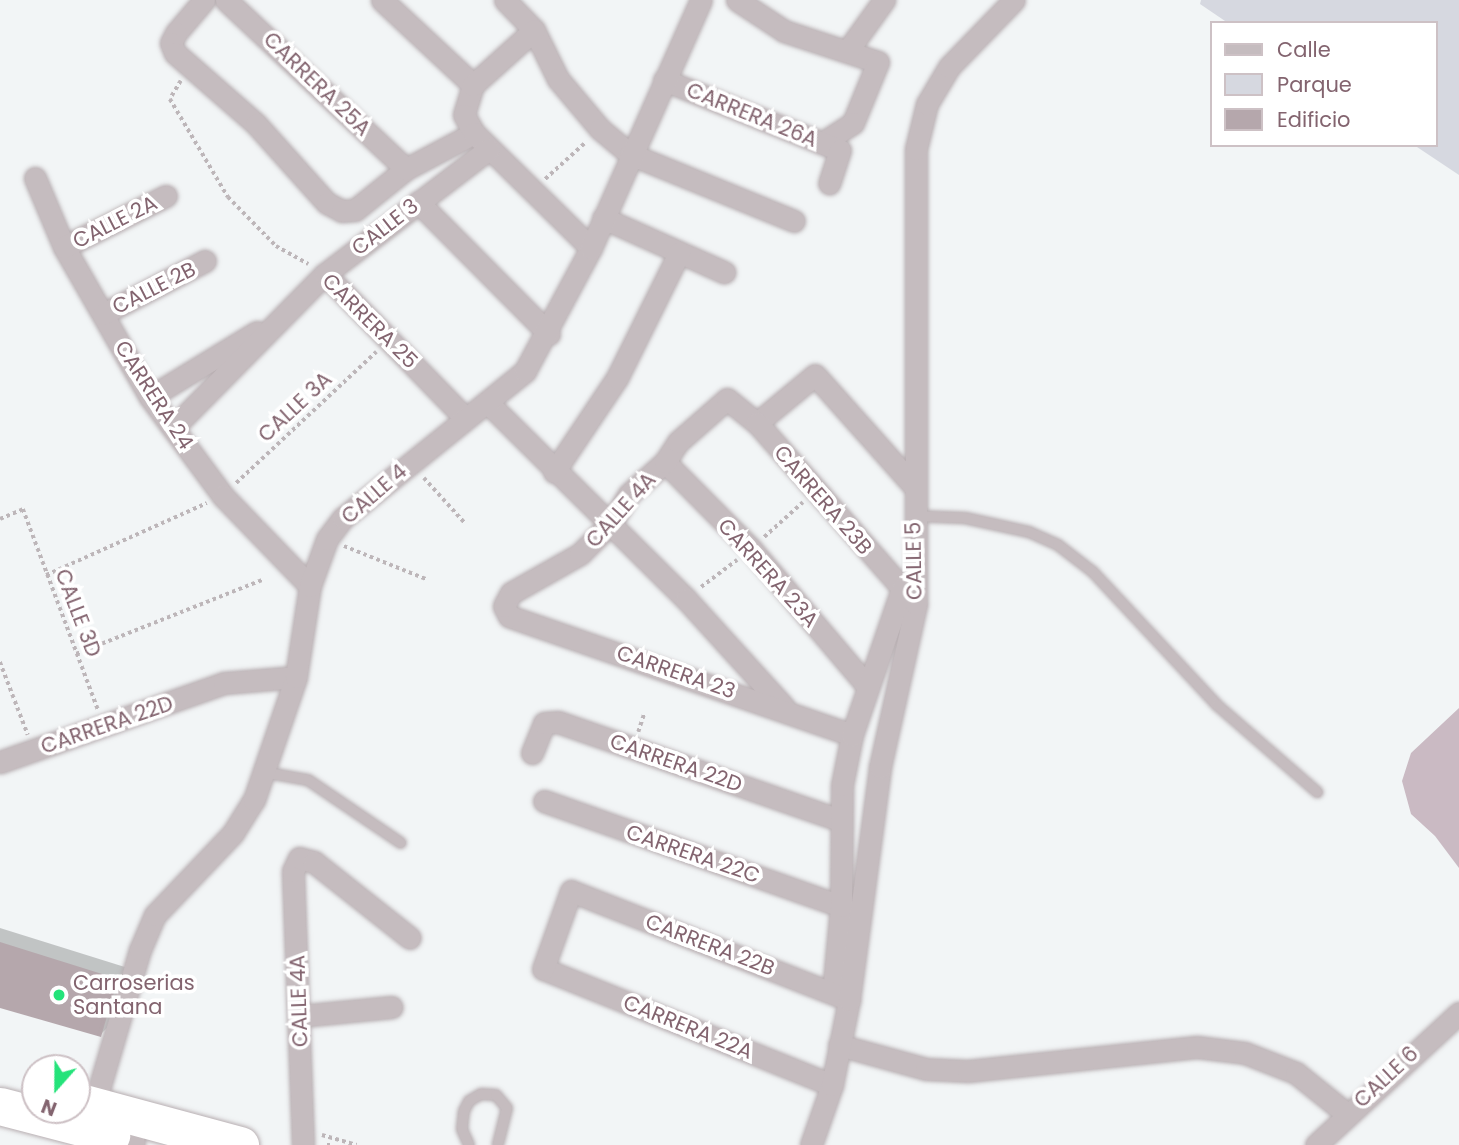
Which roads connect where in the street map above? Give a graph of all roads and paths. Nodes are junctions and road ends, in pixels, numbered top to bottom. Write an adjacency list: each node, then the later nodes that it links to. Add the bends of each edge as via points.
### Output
1 (204, 0): 19 (street, via 171,43 175,53 256,124 327,204 355,211)
2 (226, 0): 19 (street, CARRERA 25A)
3 (382, 0): 12 (street)
4 (505, 0): 9 (street)
5 (701, 0): 11 (street, CALLE 4)
6 (737, 0): 10 (street, via 784,31)
7 (884, 0): 10 (street)
8 (1012, 1): 46 (street, CALLE 5, via 949,67 927,104 916,149)
9 (534, 30): 12 (street); 14 (street, via 558,79)
10 (848, 50): 16 (street, via 878,62 853,123)
11 (664, 80): 16 (street, CARRERA 26A); 18 (street, CALLE 4)
12 (473, 85): 15 (street, via 464,114)
13 (170, 99): 32 (path, CARRERA 25, via 228,197 276,246)
14 (600, 129): 18 (street); 22 (path)
15 (474, 133): 17 (street); 19 (street)
16 (831, 146): 21 (street)
17 (488, 150): 22 (street); 24 (street, CALLE 3)
18 (630, 154): 25 (street, CALLE 4); 26 (street)
19 (406, 169)
20 (35, 178): 27 (street, CARRERA 24)
21 (829, 183)
22 (531, 192): 28 (street)
23 (166, 196): 27 (street, CALLE 2A)
24 (418, 202): 32 (street, CALLE 3); 35 (street)
25 (603, 218): 28 (street, CALLE 4); 29 (street)
26 (794, 221)
27 (64, 247): 34 (street, CARRERA 24)
28 (591, 248): 35 (street, CALLE 4)
29 (679, 253): 31 (street); 45 (street, via 617,378)
30 (205, 261): 34 (street, CALLE 2B)
31 (724, 272)
32 (325, 274): 33 (street, CALLE 3); 36 (street, CARRERA 25)
33 (288, 313): 37 (street, CALLE 3); 42 (street, CALLE 3)
34 (103, 314): 37 (street, CARRERA 24)
35 (549, 334): 39 (street, CALLE 4, via 525,371)
36 (389, 340): 40 (street, CARRERA 25); 47 (path, CALLE 3A)
37 (150, 397): 42 (street, CARRERA 24)
38 (727, 399): 41 (street, CARRERA 23B); 43 (street, CALLE 4A, via 678,442)
39 (487, 402): 40 (street, CALLE 4); 45 (street)
40 (466, 418): 44 (street, CALLE 4)
41 (757, 422): 46 (street, via 815,375); 57 (street, CARRERA 23B)
42 (173, 428): 47 (street, CARRERA 24)
43 (665, 462): 51 (street, CALLE 4A, via 629,494); 62 (street, CARRERA 23A, via 751,549)
44 (410, 463): 50 (path); 52 (street, CALLE 4, via 343,518)
45 (554, 472): 51 (street)
46 (913, 485): 48 (street, CALLE 5)
47 (223, 496): 53 (path, CALLE 3A); 56 (street, CARRERA 24)
48 (914, 516): 57 (street, CALLE 5); 70 (lane, via 965,518 1029,532 1058,545 1093,572 1217,705)
49 (0, 519): 53 (path, CALLE 3D, via 23,509)
50 (465, 523)
51 (611, 523): 58 (street, CALLE 4A, via 580,554 511,593); 63 (street)
52 (327, 539): 54 (path); 56 (street, CALLE 4)
53 (46, 575): 59 (path, CALLE 3D)
54 (426, 579)
55 (262, 580): 59 (path)
56 (310, 586): 61 (street, CALLE 4)
57 (909, 597): 62 (street); 77 (street, CALLE 5)
58 (504, 606): 63 (street, CARRERA 23, via 509,616)
59 (76, 654): 64 (path, CALLE 3D)
60 (0, 662): 66 (path)
61 (296, 677): 64 (street, CARRERA 22D, via 224,683); 69 (street, CALLE 4)
62 (868, 687): 65 (street)
63 (786, 709): 65 (street, CARRERA 23)
64 (106, 728): 66 (street, CARRERA 22D)
65 (852, 735): 72 (street)
66 (34, 751): 68 (street, CARRERA 22D)
67 (532, 753): 72 (street, CARRERA 22D, via 544,723 558,722)
68 (0, 762)
69 (263, 772): 73 (lane, via 308,780); 85 (street, CALLE 4, via 239,825 155,915)
70 (1317, 792)
71 (544, 802): 75 (street, CARRERA 22C)
72 (839, 820): 75 (street)
73 (401, 843)
74 (571, 891): 77 (street, CARRERA 22B); 83 (street, CARRERA 22A, via 543,968)
75 (842, 906): 77 (street)
76 (410, 938): 80 (street, CALLE 4A, via 314,862 299,858 293,871)
77 (841, 996): 81 (street, CALLE 5)
78 (392, 1007): 80 (street)
79 (1459, 1013): 88 (street, CALLE 6)
80 (300, 1016): 92 (street, CALLE 4A)
81 (839, 1045): 83 (street, CALLE 5); 88 (street, via 926,1069 968,1071 1197,1047 1245,1053 1296,1073)
82 (0, 1080): 84 (highway)
83 (832, 1085): 96 (street, CALLE 5)
84 (21, 1086)
85 (91, 1090)
86 (91, 1105): 91 (highway)
87 (0, 1106): 90 (highway)
88 (1347, 1114): 97 (street, CALLE 6)
89 (323, 1135): 93 (path)
90 (138, 1144)
91 (240, 1145)
92 (303, 1145)
93 (357, 1145)
94 (469, 1145): 95 (lane, via 462,1129 464,1111 469,1101 481,1094 496,1095 507,1108)
95 (498, 1145)
96 (811, 1145)
97 (1316, 1145)

